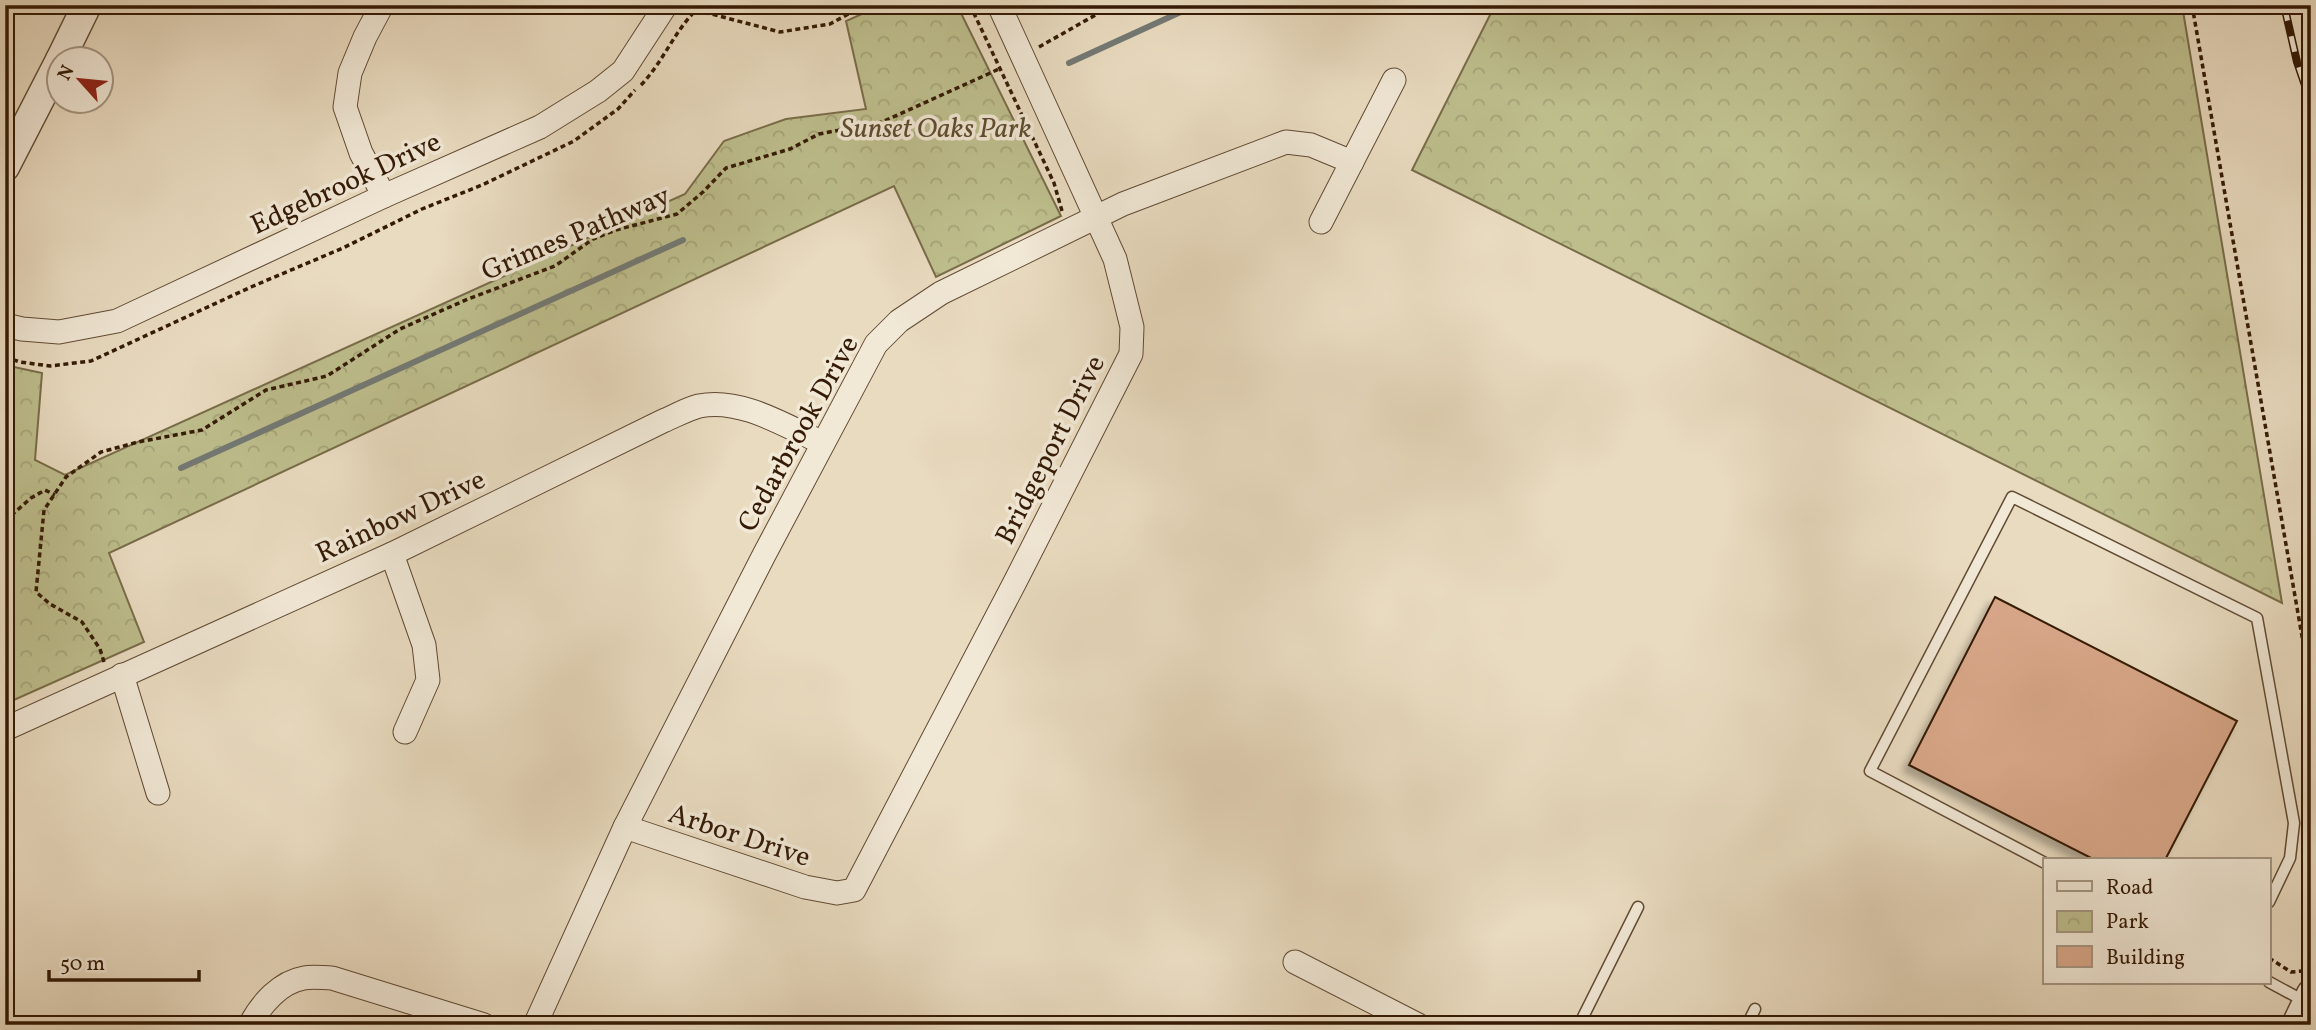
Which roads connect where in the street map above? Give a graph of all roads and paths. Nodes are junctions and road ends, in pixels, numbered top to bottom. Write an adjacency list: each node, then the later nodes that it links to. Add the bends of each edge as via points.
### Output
1 (87, 5): 8 (street)
2 (382, 5): 15 (street, via 350,73 345,107 361,153)
3 (666, 5): 15 (street, Edgebrook Drive, via 623,71 598,91 540,127)
4 (970, 5): 10 (path)
5 (999, 5): 9 (street, Bridgeport Drive)
6 (1113, 5): 9 (path, Grimes Pathway, via 1046,41)
7 (2192, 5): 25 (path)
8 (67, 46)
9 (1023, 60): 10 (path, Grimes Pathway); 16 (street, Bridgeport Drive)
10 (1000, 69): 17 (path, via 1054,183 1062,211); 21 (path, Grimes Pathway, via 882,122 819,134 790,149 726,168 677,214 593,239 555,266 400,329 327,376 267,390 202,430 101,452 66,478)
11 (1394, 80): 13 (street)
12 (46, 87): 14 (street)
13 (1352, 162): 16 (street, Cedarbrook Drive, via 1311,145 1286,142); 18 (street)
14 (5, 167)
15 (384, 196): 19 (street, Edgebrook Drive, via 117,321 59,332)
16 (1098, 217): 20 (street, Cedarbrook Drive, via 941,293 899,321 877,344); 31 (street, Bridgeport Drive, via 1132,327 1131,354 854,890)
17 (1057, 220)
18 (1321, 222)
19 (5, 325)
20 (823, 443): 23 (street, Rainbow Drive, via 746,410 700,406); 29 (street, Cedarbrook Drive)
21 (55, 495): 22 (path, via 46,490); 24 (path, Grimes Pathway, via 44,510 36,592 82,622)
22 (5, 521)
23 (392, 554): 24 (street, Rainbow Drive); 27 (street, via 424,645 428,680)
24 (113, 667): 26 (street, Rainbow Drive); 28 (street)
25 (2311, 688)
26 (5, 729)
27 (405, 732)
28 (158, 793)
29 (625, 828): 31 (street, Arbor Drive); 42 (street, Cedarbrook Drive)
30 (2043, 862): 32 (lane, via 1870,771 2012,497 2257,618 2294,823 2291,858)
31 (837, 893)
32 (2270, 900)
33 (1638, 907): 44 (lane)
34 (2311, 957): 35 (path, via 2303,971 2291,972)
35 (2270, 959)
36 (1295, 962): 43 (street)
37 (2270, 983): 38 (lane)
38 (2304, 1007)
39 (1755, 1009): 45 (lane)
40 (250, 1025): 41 (street, via 271,996 288,982 306,977 332,978)
41 (484, 1025)
42 (535, 1025)
43 (1418, 1025)
44 (1579, 1025)
45 (1747, 1025)

